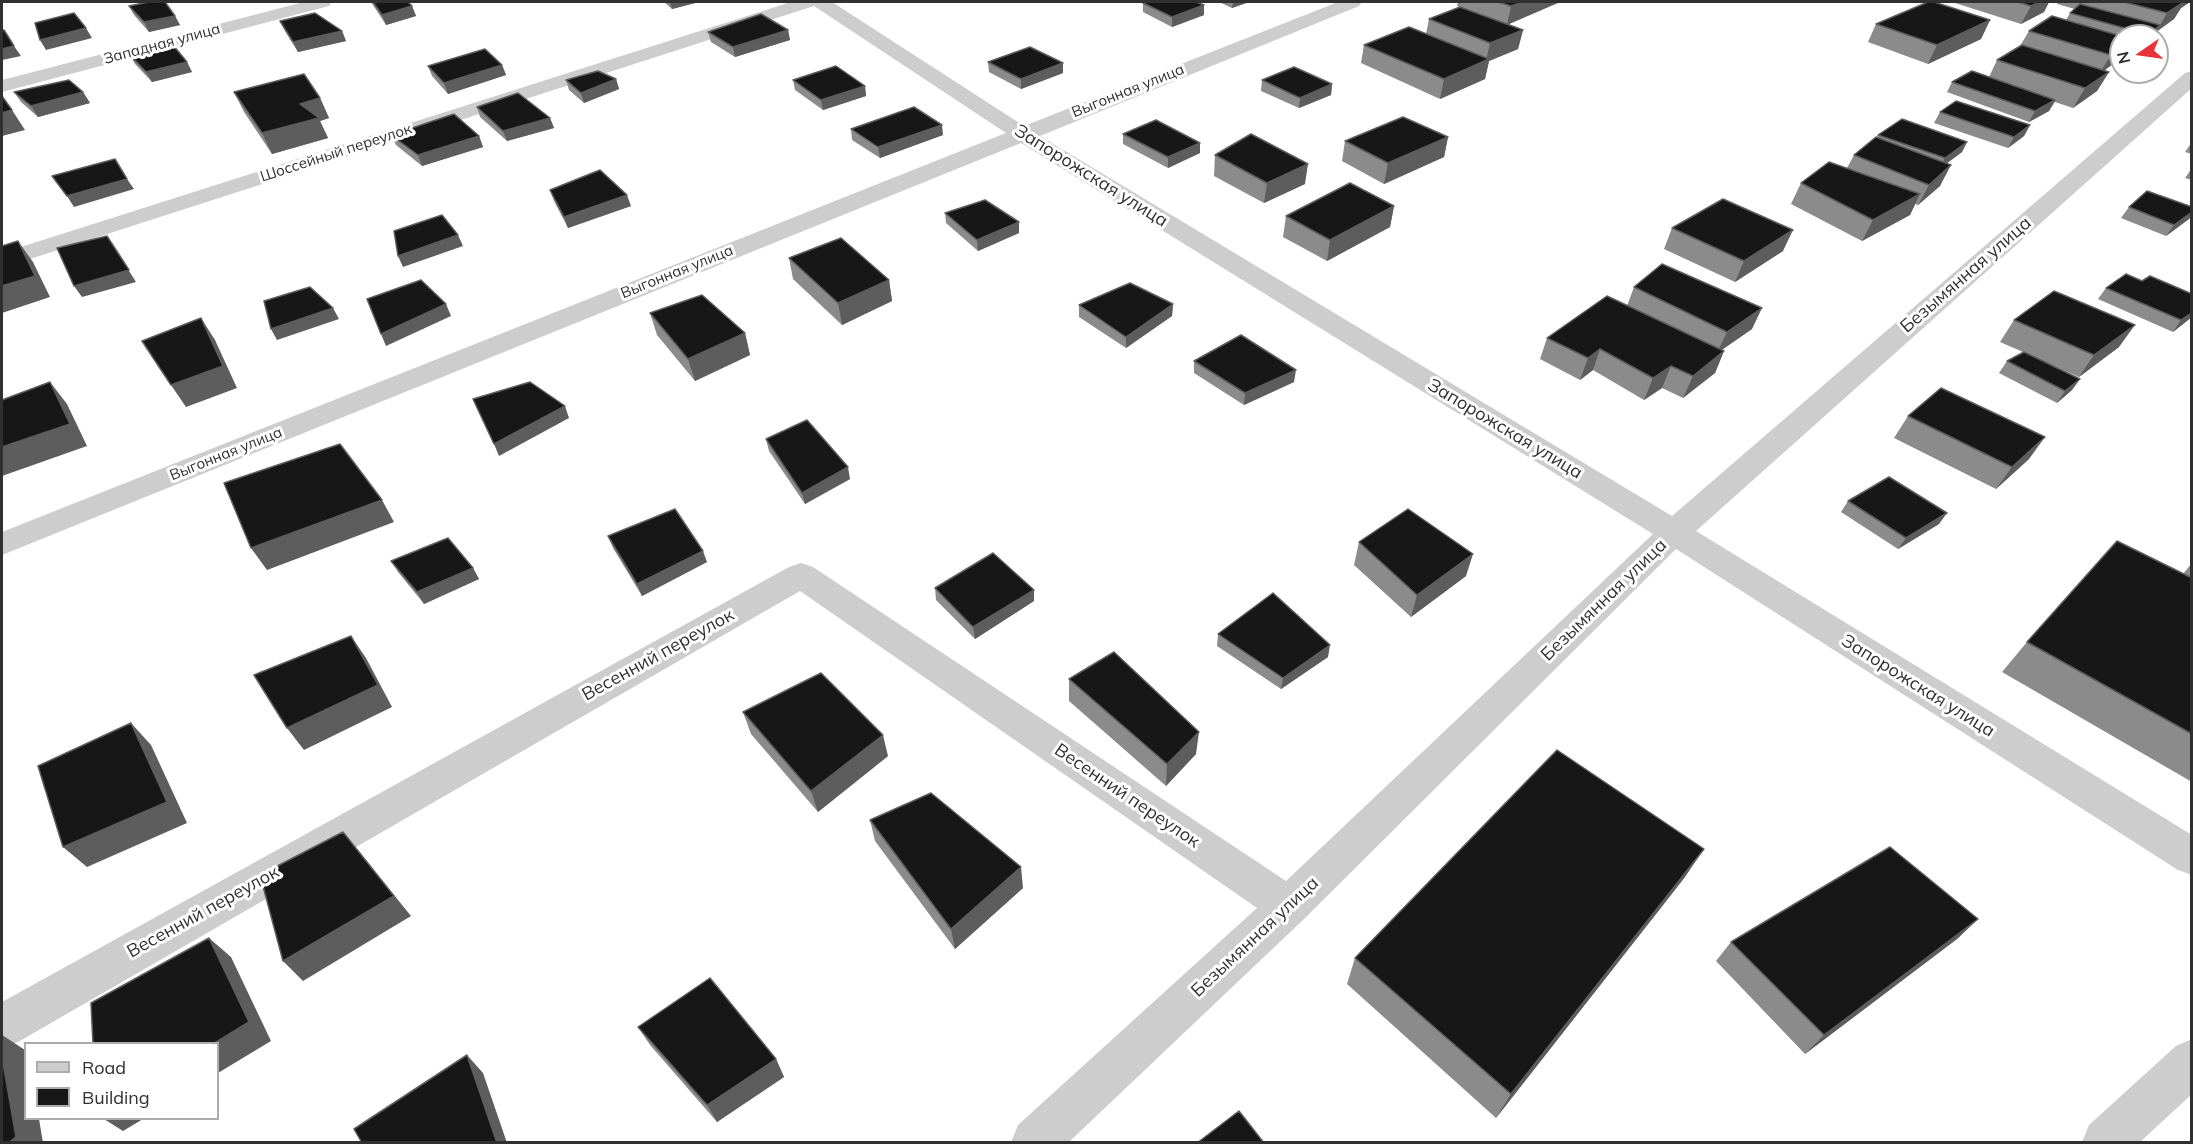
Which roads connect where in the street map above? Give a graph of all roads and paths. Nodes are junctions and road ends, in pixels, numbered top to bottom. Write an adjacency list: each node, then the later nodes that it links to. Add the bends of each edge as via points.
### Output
1 (323, 2): 6 (street, Западная улица)
2 (808, 2): 8 (street, Шоссейный переулок)
3 (820, 2): 7 (street, Запорожская улица)
4 (1353, 2): 7 (street, Выгонная улица)
5 (2192, 77): 9 (street, Безымянная улица)
6 (2, 86)
7 (1022, 134): 9 (street, Запорожская улица); 10 (street, Выгонная улица)
8 (2, 261)
9 (1674, 532): 11 (street, Запорожская улица); 12 (street, Безымянная улица)
10 (2, 544)
11 (2192, 857)
12 (1289, 906): 13 (street, Весенний переулок, via 801,575); 15 (street, Безымянная улица)
13 (2, 1026)
14 (2192, 1062): 16 (street)
15 (1035, 1143)
16 (2106, 1143)

